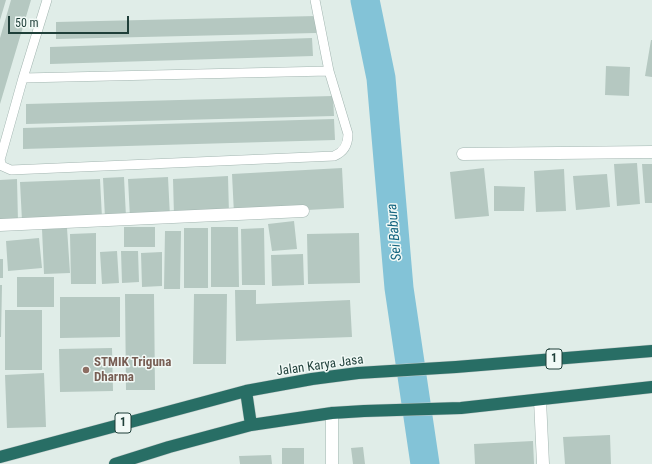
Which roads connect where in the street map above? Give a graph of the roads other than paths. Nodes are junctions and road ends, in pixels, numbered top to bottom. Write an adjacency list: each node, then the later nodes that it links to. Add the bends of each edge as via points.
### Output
1 (47, 0): 4 (lane)
2 (315, 0): 3 (lane)
3 (329, 71): 4 (lane); 4 (lane, via 348,138 344,149 334,156 11,170 5,168 0,161)
4 (23, 78)
5 (652, 152): 6 (street)
6 (463, 154)
7 (302, 211): 8 (street)
8 (0, 225)
9 (652, 351): 11 (highway, Jalan Karya Jasa / 1, via 358,373)
10 (652, 387): 12 (highway)
11 (246, 391): 14 (highway); 15 (highway, Jalan Karya Jasa / 1)
12 (540, 400): 13 (highway, via 461,408); 19 (street)
13 (332, 413): 14 (highway); 18 (street)
14 (251, 425): 16 (highway, via 169,447)
15 (0, 457)
16 (132, 461): 17 (highway)
17 (115, 464)
18 (332, 464)
19 (543, 464)

